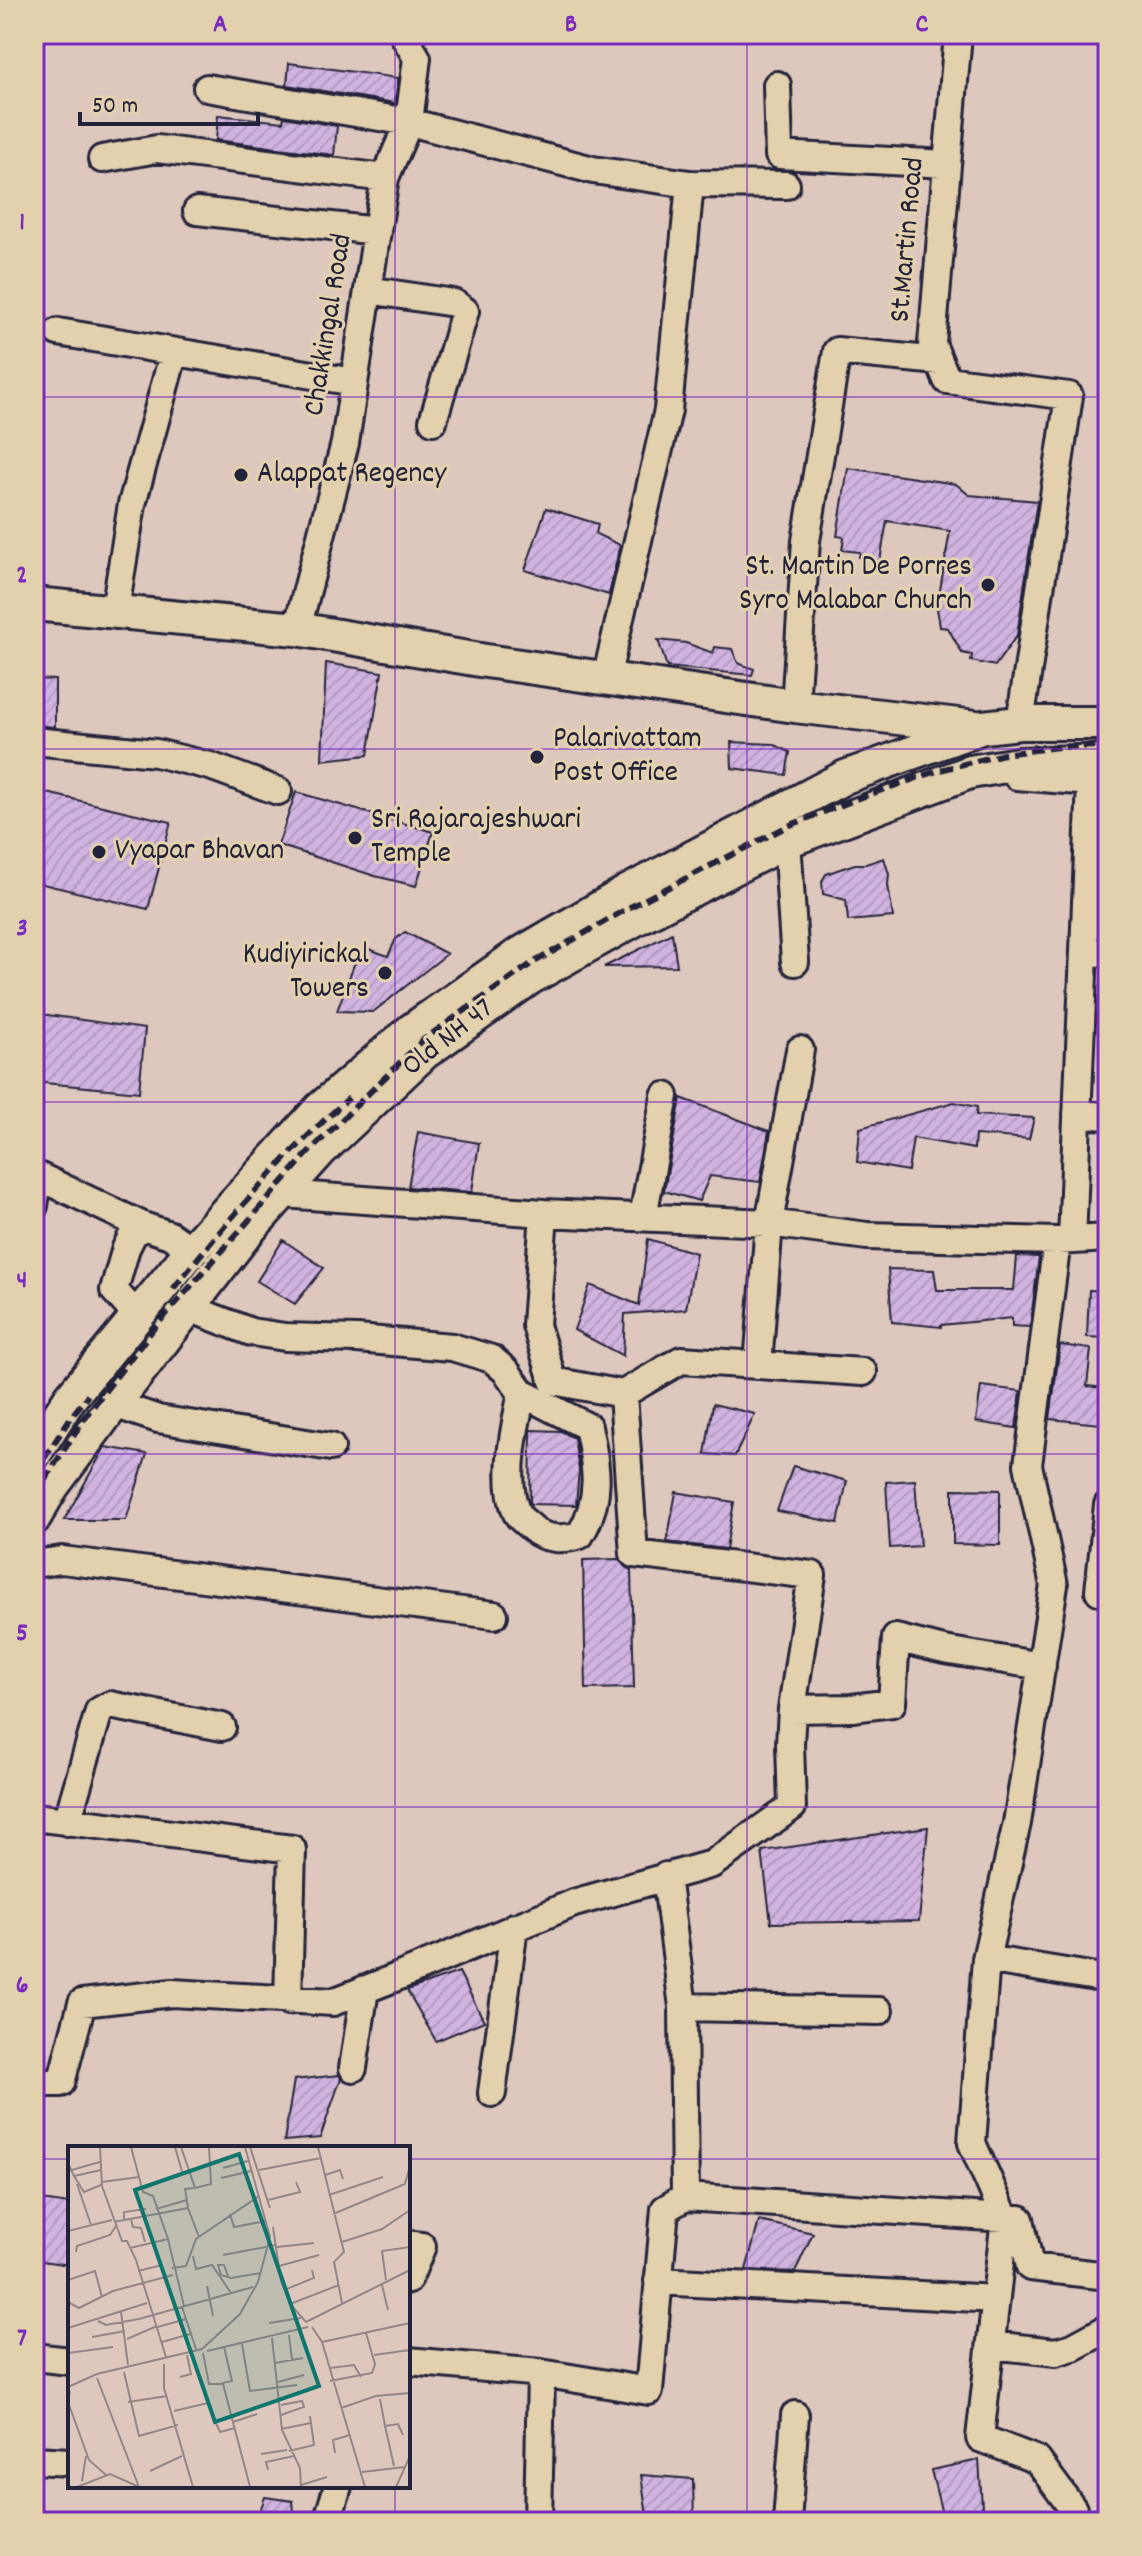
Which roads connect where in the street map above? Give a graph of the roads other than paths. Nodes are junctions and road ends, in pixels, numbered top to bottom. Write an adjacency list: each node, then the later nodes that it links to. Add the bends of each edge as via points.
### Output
1 (403, 34): 5 (street, Chakkingal Road, via 417,58)
2 (958, 34): 7 (street, St.Martin Road)
3 (777, 85): 7 (street, via 779,155)
4 (207, 88): 5 (street)
5 (409, 122): 8 (street, Chakkingal Road); 9 (street, via 593,170)
6 (102, 159): 8 (street, via 157,149)
7 (947, 164): 16 (street, St.Martin Road, via 932,344)
8 (385, 178): 12 (street, Chakkingal Road)
9 (690, 184): 10 (street); 22 (street, via 668,410)
10 (786, 185)
11 (197, 211): 12 (street)
12 (377, 231): 13 (street, Chakkingal Road)
13 (368, 290): 17 (street, Chakkingal Road); 18 (street, via 454,303 465,311)
14 (58, 332): 15 (street)
15 (174, 352): 17 (street); 20 (street, via 132,504)
16 (939, 361): 23 (street, via 837,351 806,541); 24 (street, St.Martin Road, via 947,380 1069,396)
17 (354, 382): 21 (street, Chakkingal Road, via 345,443)
18 (433, 421)
19 (34, 604): 20 (main road, Old NH 47)
20 (115, 610): 21 (main road, Old NH 47)
21 (297, 629): 22 (main road, Old NH 47)
22 (606, 679): 23 (main road, Old NH 47)
23 (795, 706): 26 (main road, Old NH 47)
24 (1020, 723): 25 (main road, Old NH 47); 26 (main road, Old NH 47)
25 (1108, 723)
26 (983, 727): 47 (main road, Old NH 47, via 845,777 518,955 413,1029 320,1109)
27 (34, 741): 30 (street, via 156,753)
28 (1108, 761): 29 (main road, Old NH 47, via 1018,764)
29 (970, 772): 31 (main road, Old NH 47); 32 (street, via 1091,782)
30 (278, 791)
31 (787, 841): 33 (street); 39 (main road, Old NH 47, via 530,978 424,1053 321,1150)
32 (1096, 952): 36 (street)
33 (795, 962)
34 (800, 1050): 43 (street)
35 (665, 1096): 42 (street)
36 (1077, 1114): 37 (street); 46 (street)
37 (1108, 1116)
38 (34, 1176): 40 (street); 44 (street)
39 (283, 1194): 41 (street); 48 (main road, Old NH 47)
40 (34, 1206)
41 (544, 1213): 42 (street); 53 (street, via 536,1325 553,1381)
42 (643, 1217): 43 (street)
43 (769, 1223): 46 (street, via 867,1236); 50 (street)
44 (143, 1226): 47 (street); 49 (street, via 126,1248 114,1290)
45 (1108, 1238): 46 (street)
46 (1064, 1240): 60 (street, via 1028,1465)
47 (192, 1250): 49 (main road, Old NH 47)
48 (189, 1308): 52 (street, via 251,1332 452,1347 492,1359); 54 (main road, Old NH 47)
49 (137, 1316): 56 (main road, Old NH 47, via 70,1398)
50 (758, 1365): 51 (street); 53 (street, via 681,1360)
51 (863, 1372)
52 (522, 1393): 52 (street, via 588,1427 596,1491 592,1515 580,1535 540,1535 516,1513 511,1463)
53 (623, 1394): 64 (street, via 634,1554 812,1575)
54 (114, 1404): 55 (street, via 158,1419); 58 (main road, Old NH 47)
55 (331, 1447)
56 (34, 1455)
57 (1108, 1505): 61 (street)
58 (34, 1518)
59 (34, 1564): 62 (street, via 62,1560)
60 (1054, 1585): 61 (street); 63 (street)
61 (1103, 1592)
62 (494, 1615)
63 (1042, 1666): 64 (street, via 896,1638 892,1703); 70 (street, via 1017,1823)
64 (792, 1709): 68 (street, via 792,1807 712,1864)
65 (222, 1727): 67 (street, via 110,1705 99,1711)
66 (34, 1817): 67 (street)
67 (67, 1822): 73 (street, via 292,1849)
68 (666, 1876): 69 (street); 74 (street)
69 (514, 1927): 72 (street); 78 (street)
70 (986, 1959): 71 (street); 80 (street, via 972,2143)
71 (1108, 1979)
72 (365, 1989): 73 (street, via 333,2002); 76 (street)
73 (288, 2001): 77 (street, via 172,1993 82,2003 61,2083)
74 (683, 2007): 75 (street); 79 (street)
75 (879, 2011)
76 (353, 2068)
77 (34, 2083)
78 (492, 2093)
79 (685, 2197): 80 (street); 84 (street, via 665,2209)
80 (1005, 2218): 83 (street, via 1020,2219 1030,2267); 85 (street)
81 (410, 2244): 82 (street, via 422,2246)
82 (410, 2275)
83 (1108, 2276)
84 (658, 2281): 85 (street); 91 (street, via 649,2391)
85 (996, 2299): 87 (street)
86 (1103, 2333): 87 (street, via 1056,2352)
87 (991, 2345): 99 (street, via 980,2438 1037,2460 1073,2509)
88 (34, 2357): 89 (street)
89 (68, 2361)
90 (410, 2361): 91 (street)
91 (541, 2373): 97 (street)
92 (795, 2415): 98 (street)
93 (34, 2460): 94 (street)
94 (68, 2462)
95 (337, 2488): 96 (street)
96 (327, 2522)
97 (538, 2522)
98 (787, 2522)
99 (1072, 2522)

